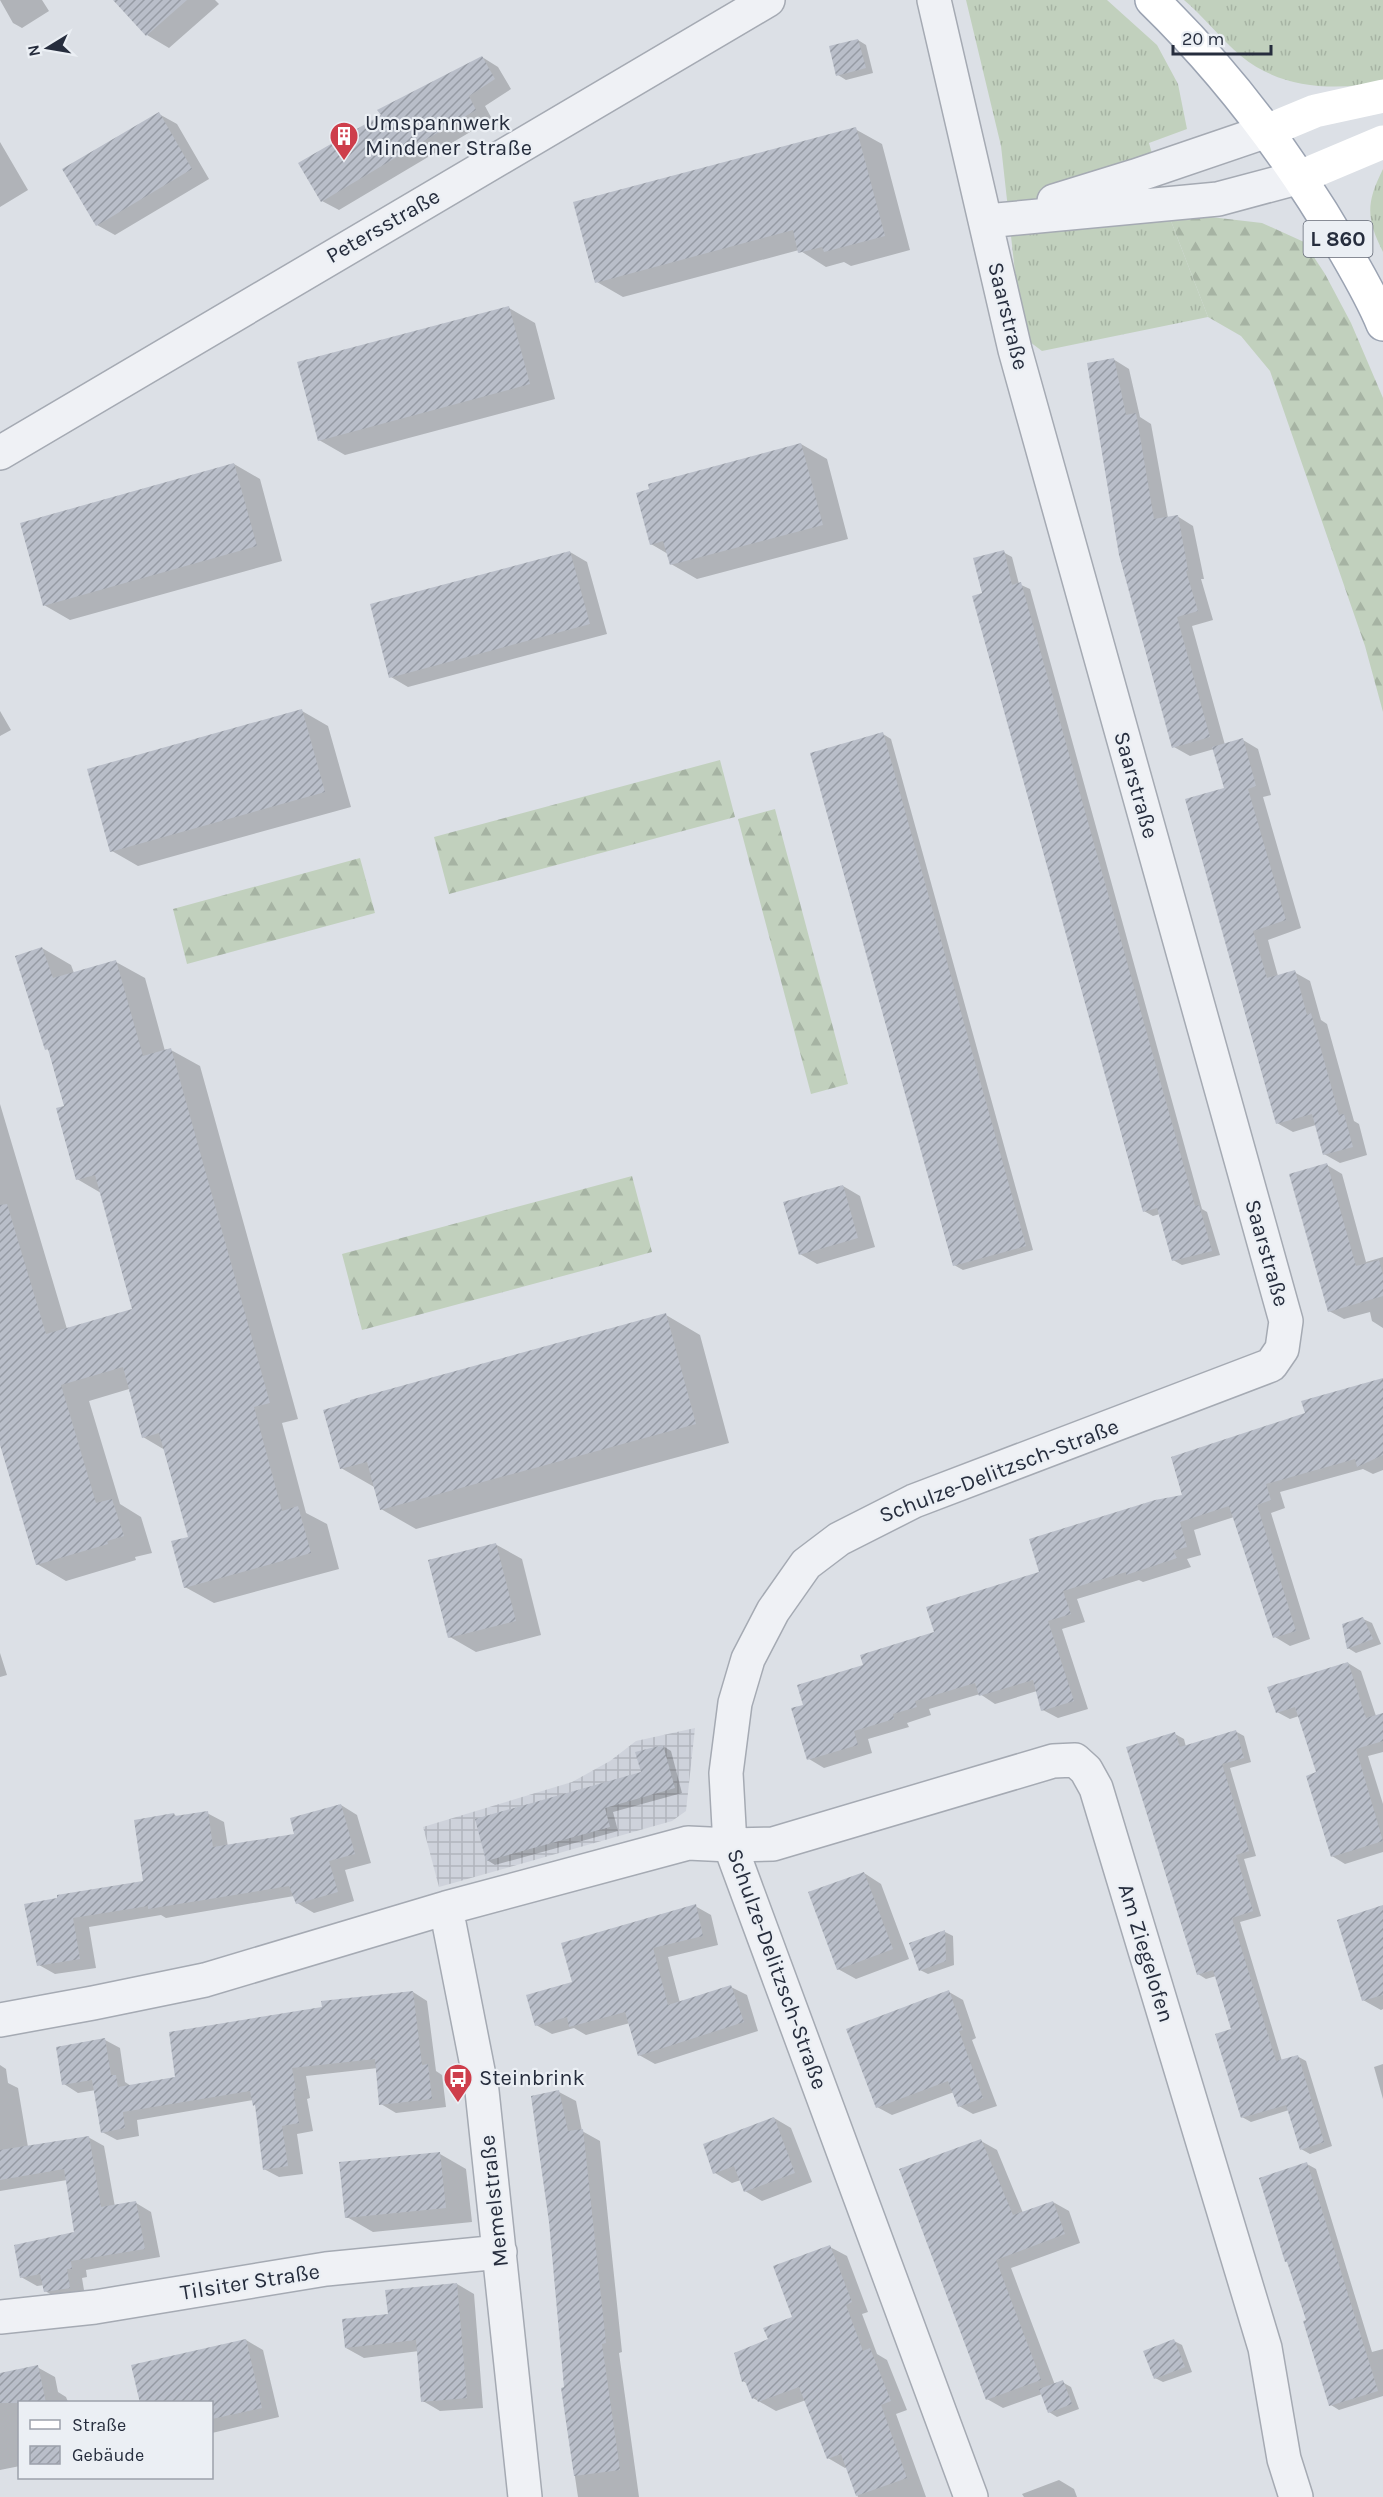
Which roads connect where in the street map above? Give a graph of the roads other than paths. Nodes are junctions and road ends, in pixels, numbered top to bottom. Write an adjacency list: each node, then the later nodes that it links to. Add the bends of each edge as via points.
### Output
1 (768, 0): 10 (street, Petersstraße)
2 (934, 0): 8 (street, Saarstraße)
3 (1152, 0): 5 (main road, L 860, via 1186,34)
4 (1383, 96): 5 (main road, via 1315,111)
5 (1267, 131): 7 (main road, L 860); 8 (street, via 1135,177)
6 (1383, 142): 7 (main road)
7 (1300, 177): 8 (street, via 1218,199); 9 (main road, L 860, via 1363,282)
8 (986, 221): 11 (street, Saarstraße, via 1015,350 1286,1322)
9 (1383, 324)
10 (0, 453)
11 (1282, 1349): 12 (street, Schulze-Delitzsch-Straße, via 1271,1365 1240,1378 914,1501 839,1539 806,1564 773,1611 748,1659 735,1703 726,1773)
12 (730, 1845): 13 (street, via 688,1843); 18 (street, Schulze-Delitzsch-Straße); 19 (street, Am Ziegelofen, via 773,1844 1053,1761 1075,1760 1086,1770 1096,1788 1265,2348 1284,2458)
13 (446, 1908): 14 (street, via 205,1980); 15 (street, Memelstraße, via 482,2091)
14 (0, 2020)
15 (500, 2252): 16 (street, Tilsiter Straße, via 326,2269 95,2307); 17 (street, Memelstraße)
16 (0, 2317)
17 (525, 2497)
18 (971, 2497)
19 (1296, 2497)

